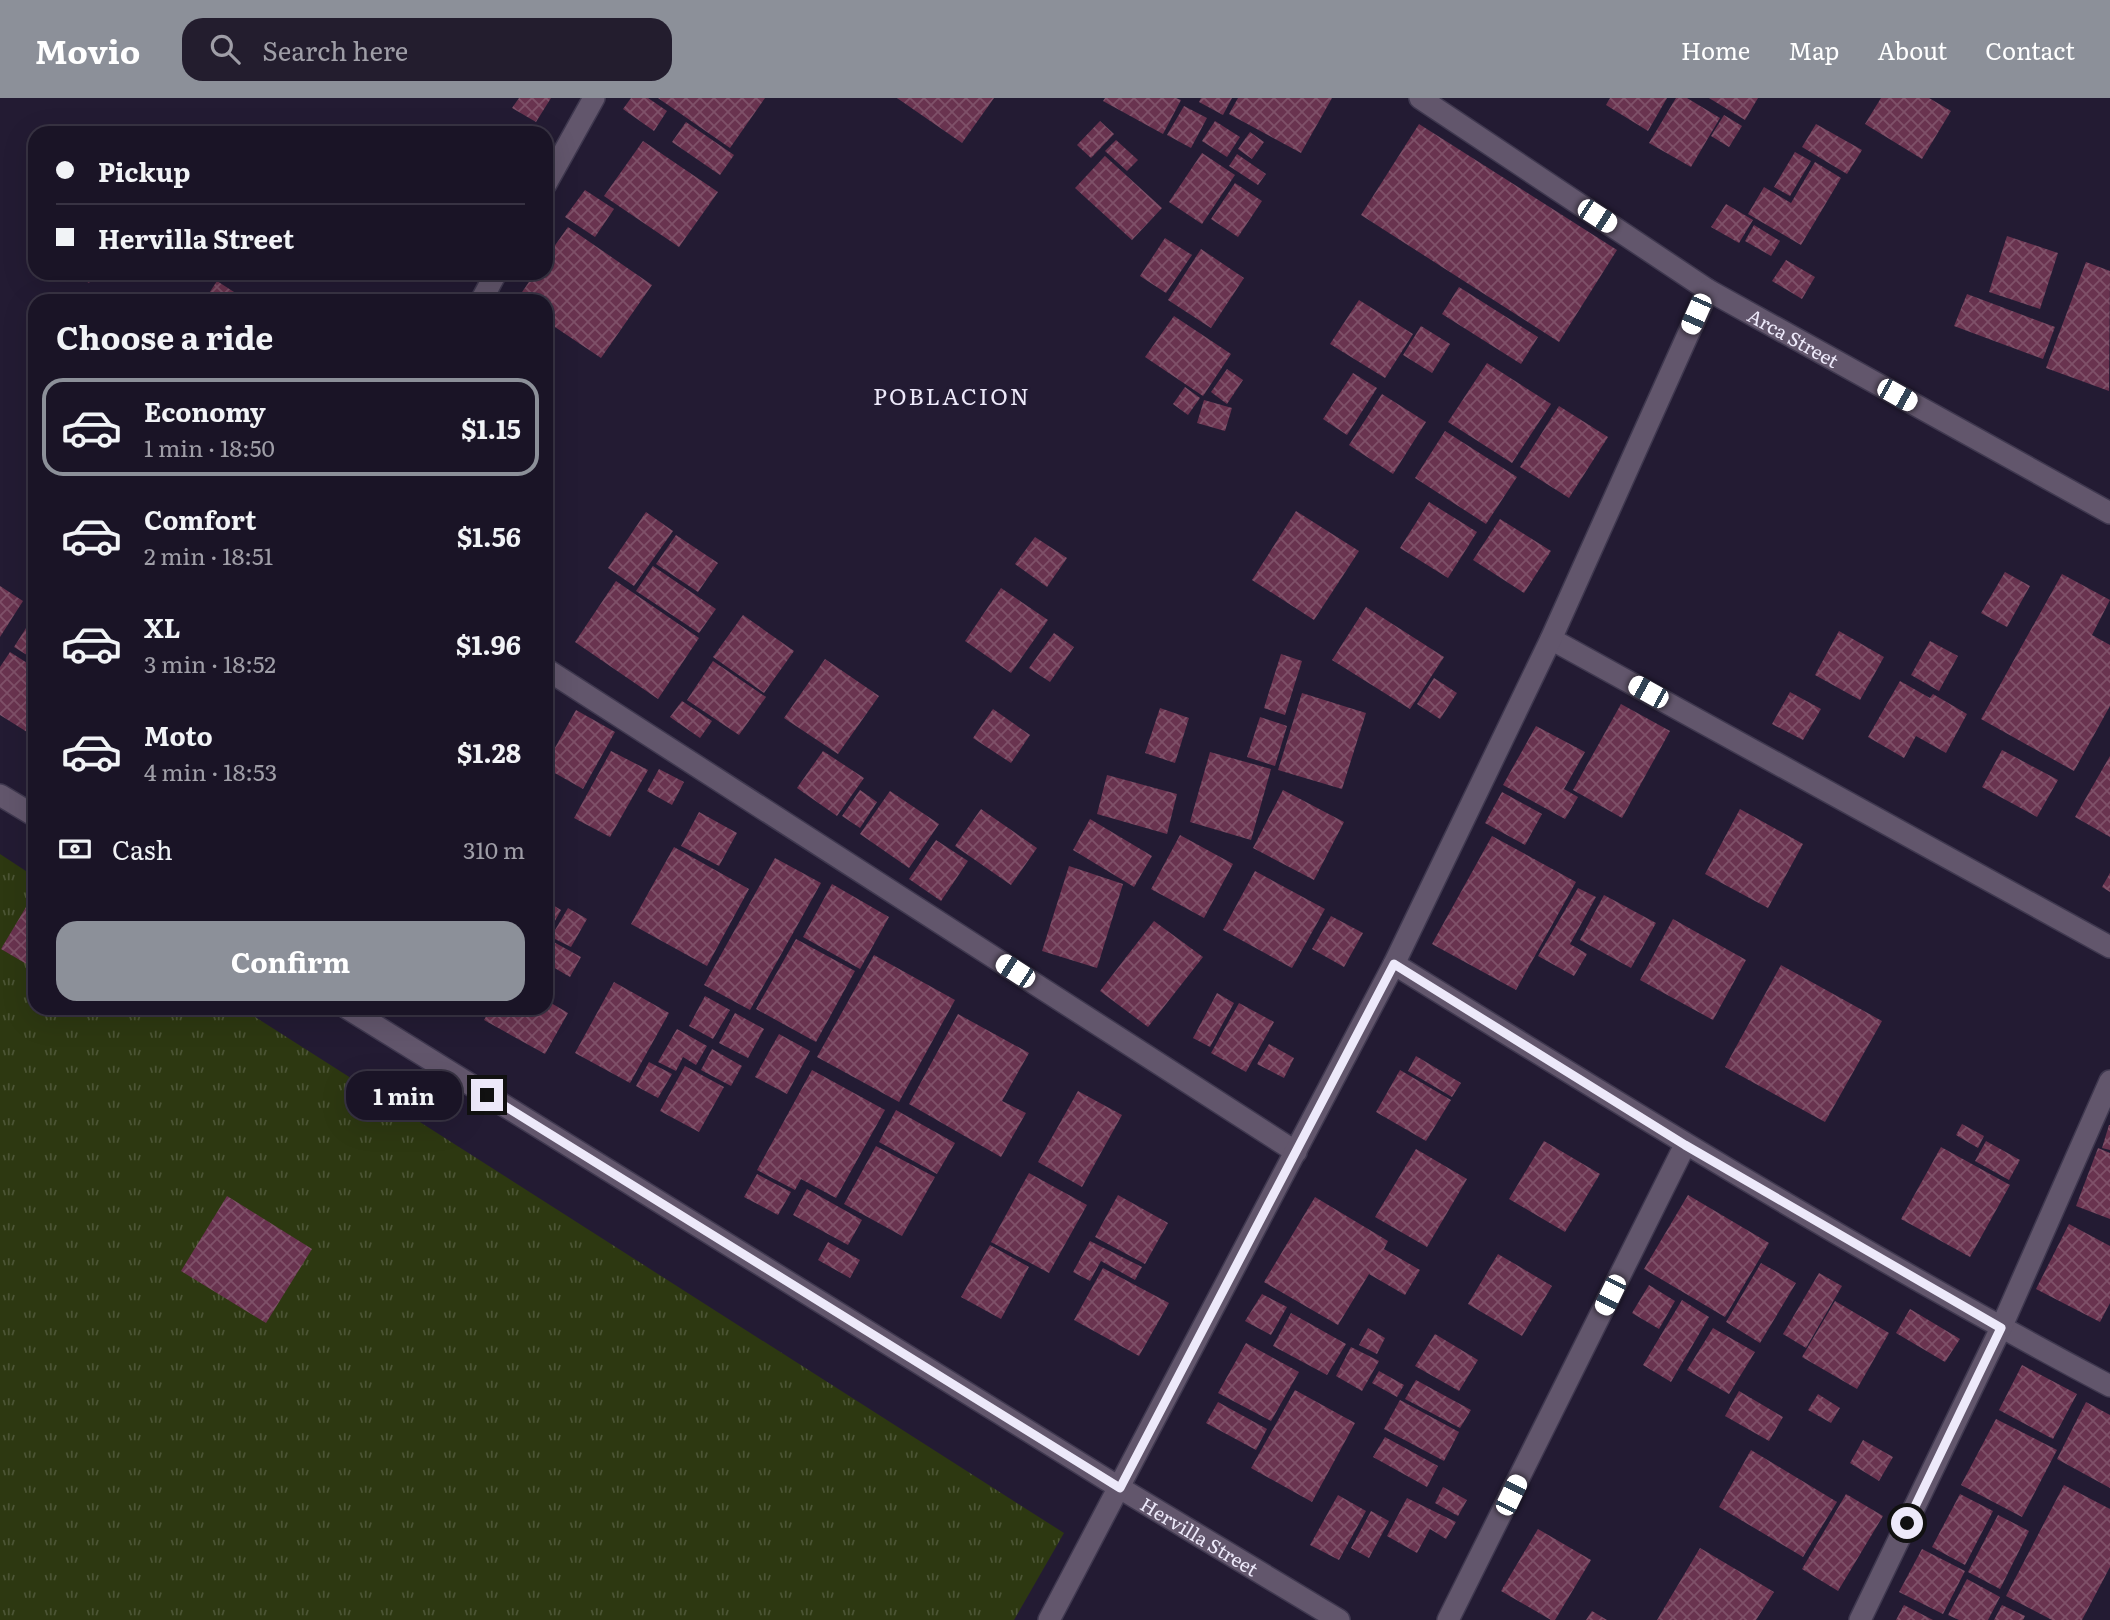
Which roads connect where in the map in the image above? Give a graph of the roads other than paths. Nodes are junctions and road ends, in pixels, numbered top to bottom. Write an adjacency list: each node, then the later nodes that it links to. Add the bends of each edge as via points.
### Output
1 (594, 98): 3 (street)
2 (1420, 98): 4 (street, Arca Street)
3 (553, 171)
4 (1707, 289): 5 (street, Arca Street); 6 (street)
5 (2110, 513)
6 (1551, 639): 10 (street); 11 (street)
7 (553, 674): 15 (street)
8 (0, 794): 9 (street)
9 (28, 812)
10 (2110, 947)
11 (1394, 964): 14 (street); 15 (street)
12 (358, 1015): 18 (street, Hervilla Street)
13 (2110, 1081): 16 (street)
14 (1685, 1145): 16 (street); 21 (street)
15 (1296, 1152): 18 (street)
16 (2001, 1328): 17 (street); 22 (street)
17 (2110, 1386)
18 (1120, 1488): 19 (street); 20 (street, Hervilla Street)
19 (1049, 1620)
20 (1339, 1620)
21 (1448, 1620)
22 (1860, 1620)

